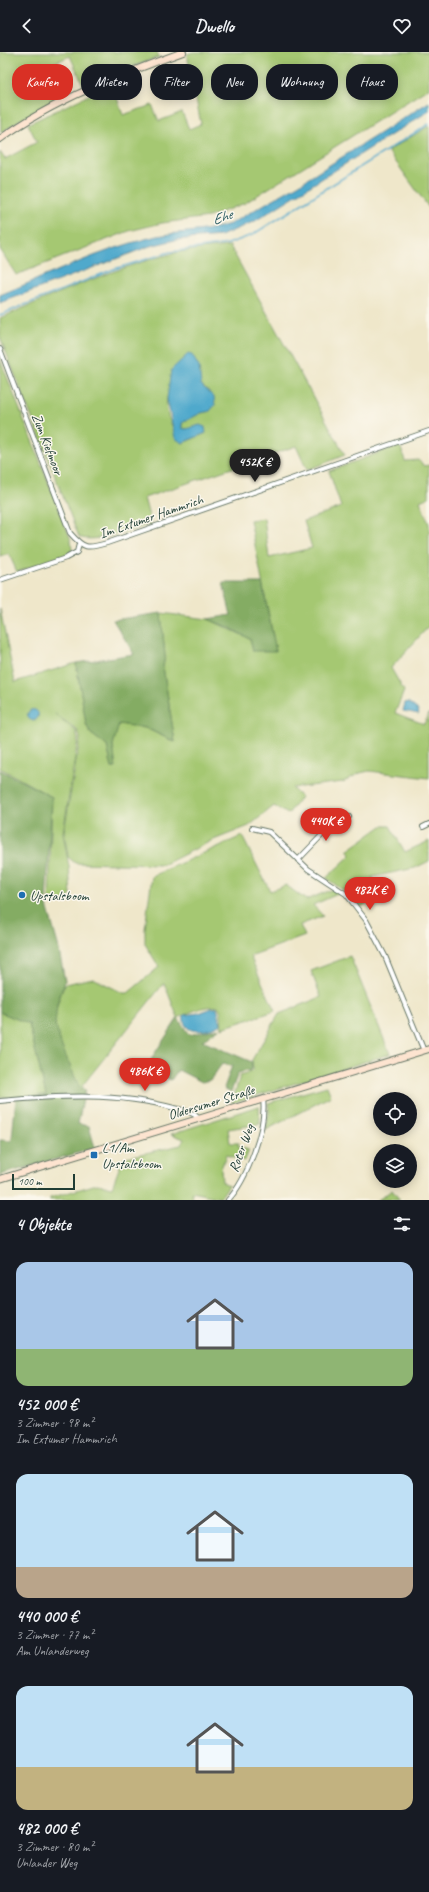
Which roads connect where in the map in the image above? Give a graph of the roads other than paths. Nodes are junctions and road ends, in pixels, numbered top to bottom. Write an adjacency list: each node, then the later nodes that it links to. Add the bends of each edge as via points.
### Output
1 (183, 52): 2 (main road, via 96,85 35,117)
2 (0, 139)
3 (0, 349): 5 (street, Zum Kiefmoor, via 70,534)
4 (429, 431): 5 (street, Im Extumer Hammrich, via 107,543 90,548)
5 (79, 544): 6 (street, via 77,552 66,558)
6 (0, 580)
7 (349, 817): 11 (street, via 322,834)
8 (429, 824): 9 (street)
9 (423, 827)
10 (252, 828): 11 (street, via 269,832)
11 (298, 860): 12 (street, via 346,894 366,920)
12 (427, 1050): 13 (main road, Oldersumer Straße)
13 (263, 1099): 15 (main road, Oldersumer Straße); 17 (street, Roter Weg, via 261,1129 251,1158)
14 (0, 1101): 15 (street, via 113,1097 147,1101 190,1112)
15 (199, 1119): 16 (main road, Oldersumer Straße)
16 (0, 1179)
17 (228, 1200)

